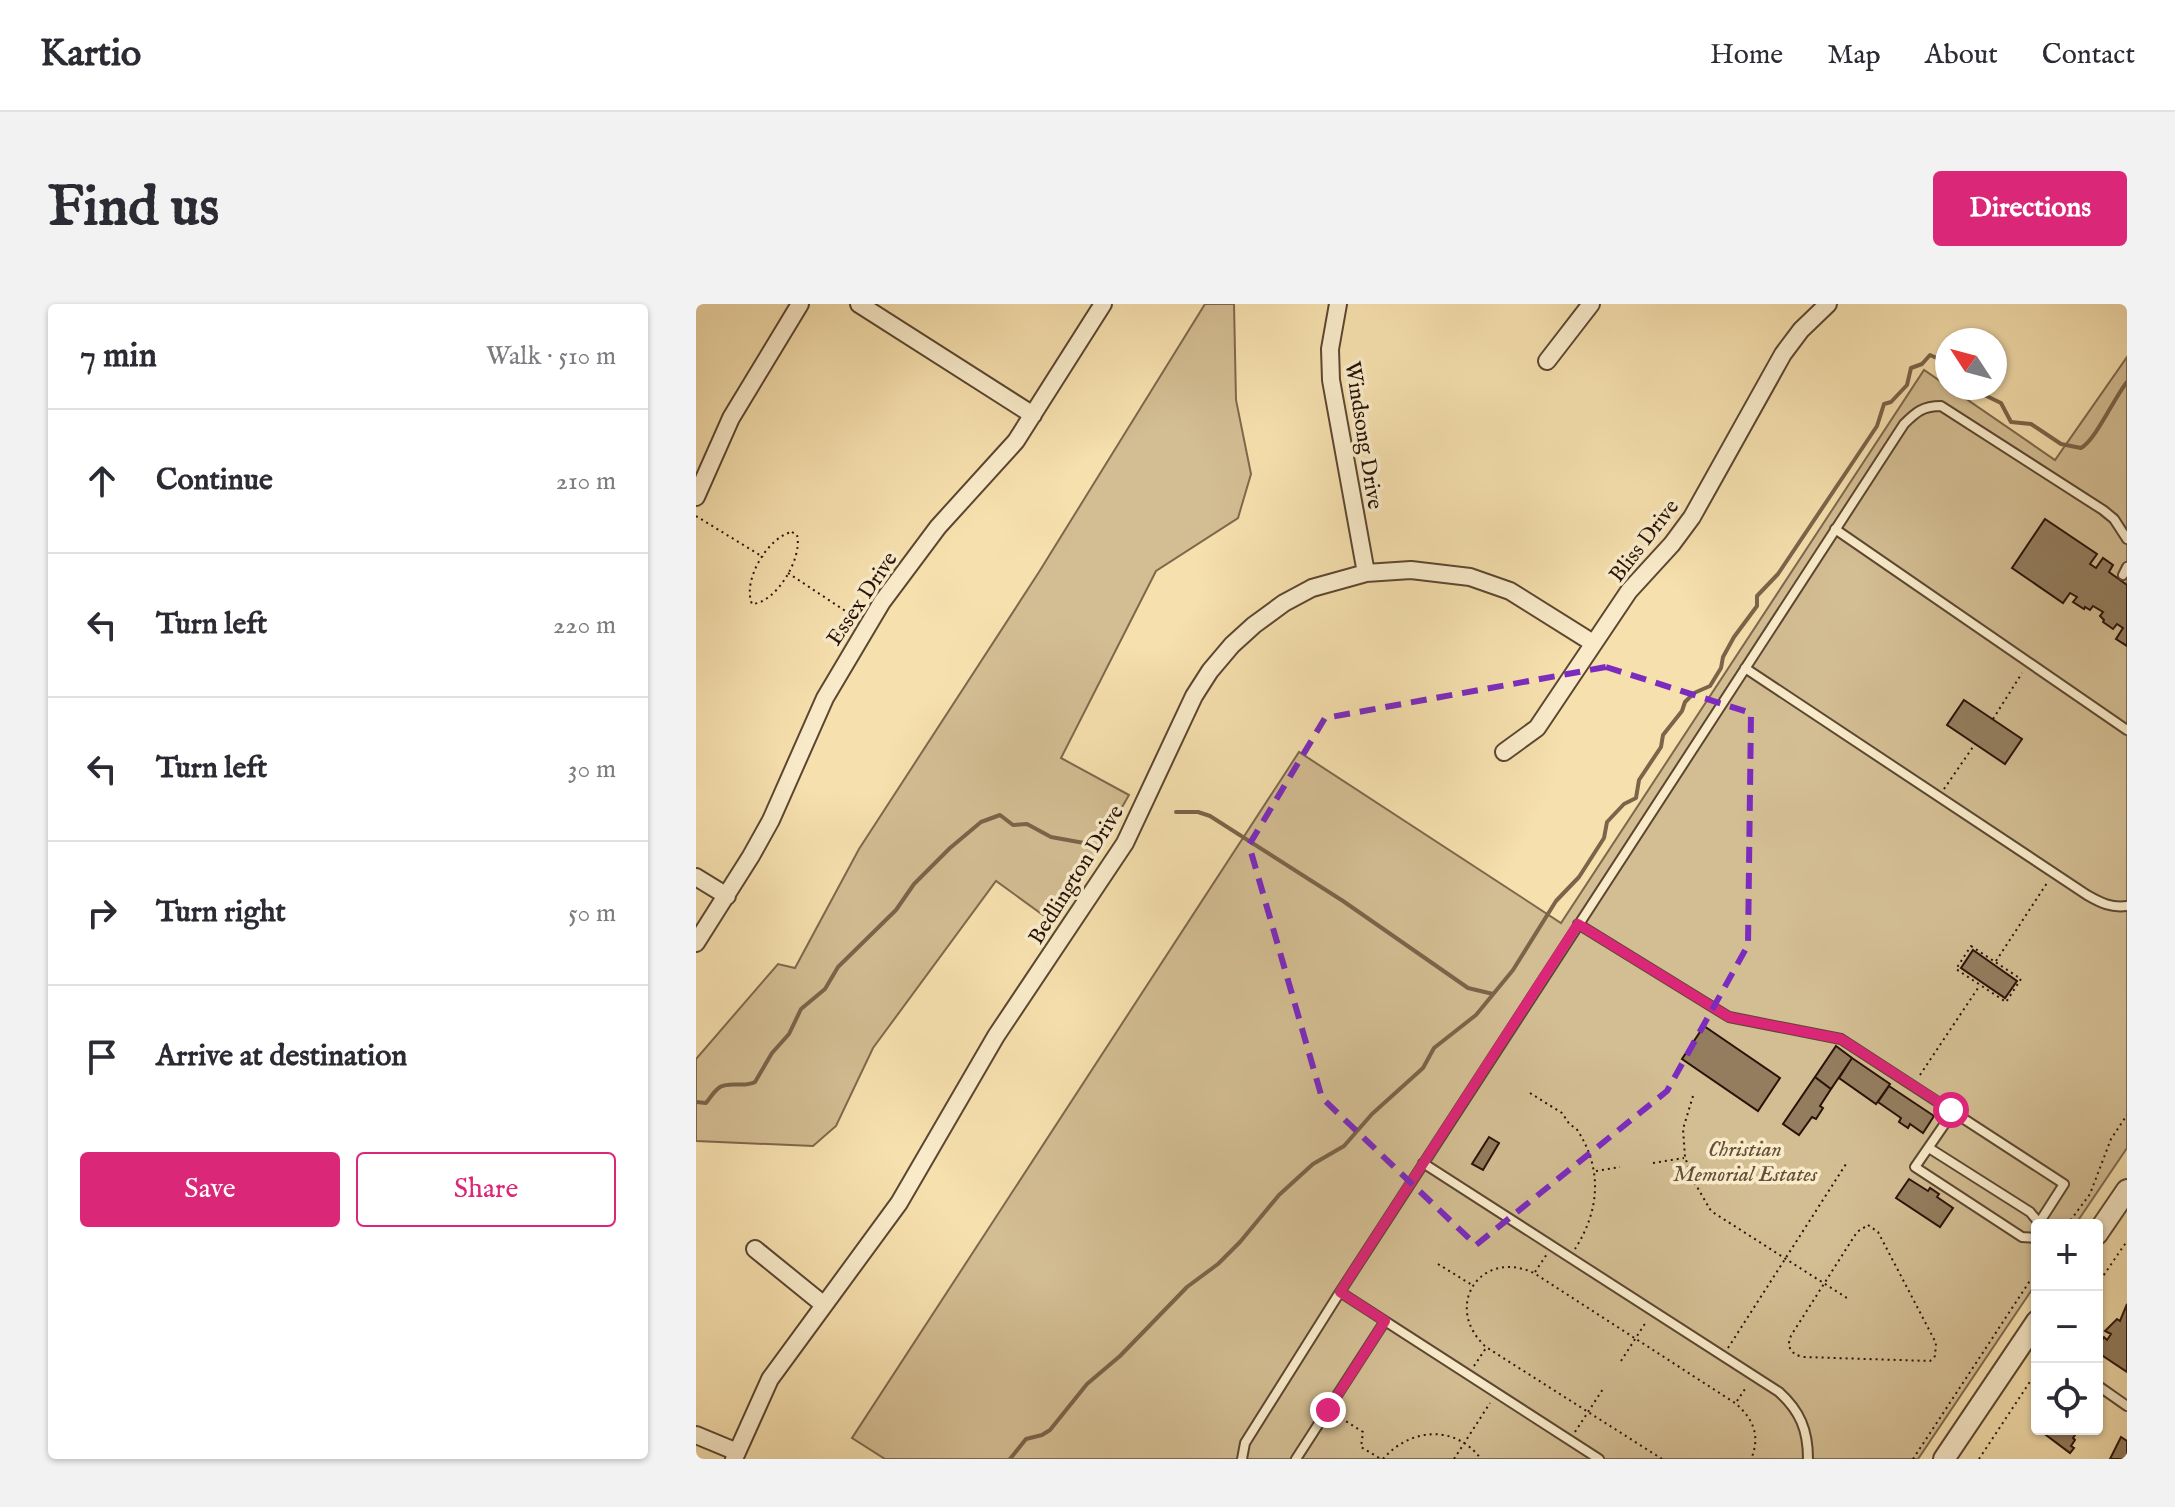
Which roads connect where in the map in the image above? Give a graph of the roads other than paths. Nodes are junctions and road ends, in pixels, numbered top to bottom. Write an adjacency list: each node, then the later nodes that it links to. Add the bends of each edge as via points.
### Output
1 (800, 304): 9 (street, via 745,391)
2 (859, 304): 8 (street)
3 (1103, 304): 8 (street, Essex Drive)
4 (1338, 304): 12 (street, Windsong Drive, via 1331,380)
5 (1591, 304): 7 (street)
6 (1828, 304): 13 (street, Bliss Drive, via 1783,354 1692,517)
7 (1547, 361)
8 (1033, 415): 18 (street, Essex Drive, via 938,527 867,625 825,698 771,820)
9 (696, 497)
10 (1835, 529): 11 (lane, via 1904,424 1918,410 1941,406 2103,510); 14 (lane); 15 (lane)
11 (2127, 539)
12 (1366, 573): 13 (street, Bedlington Drive, via 1411,570 1470,577 1510,591); 32 (street, Bedlington Drive, via 1312,588 1284,603 1254,625 1210,671 1125,843 996,1036 899,1203)
13 (1593, 643): 16 (street, Bliss Drive, via 1537,728)
14 (1745, 668): 19 (lane, via 2101,903); 20 (lane)
15 (2127, 730)
16 (1504, 752)
17 (696, 877): 18 (street)
18 (727, 896): 21 (street, Essex Drive)
19 (2127, 906)
20 (1578, 924): 22 (lane, via 1729,1017 1841,1039); 24 (lane)
21 (696, 943)
22 (1951, 1110): 23 (lane); 27 (lane, via 2064,1184)
23 (1929, 1148): 26 (lane); 29 (lane, via 1915,1167 2022,1237)
24 (1423, 1163): 31 (lane); 42 (lane, via 1779,1392 1801,1417)
25 (2127, 1190): 28 (street)
26 (2036, 1219)
27 (2043, 1219)
28 (2103, 1225)
29 (2031, 1238)
30 (755, 1249): 32 (street)
31 (1340, 1292): 33 (lane); 39 (lane, via 1245,1443)
32 (824, 1305): 38 (street, Bedlington Drive, via 770,1379)
33 (1385, 1321): 40 (lane); 41 (lane)
34 (2031, 1330): 43 (street)
35 (2103, 1389): 36 (lane)
36 (2127, 1406)
37 (696, 1435): 38 (street)
38 (736, 1456)
39 (1242, 1459)
40 (1296, 1459)
41 (1599, 1459)
42 (1808, 1459)
43 (1944, 1459)

